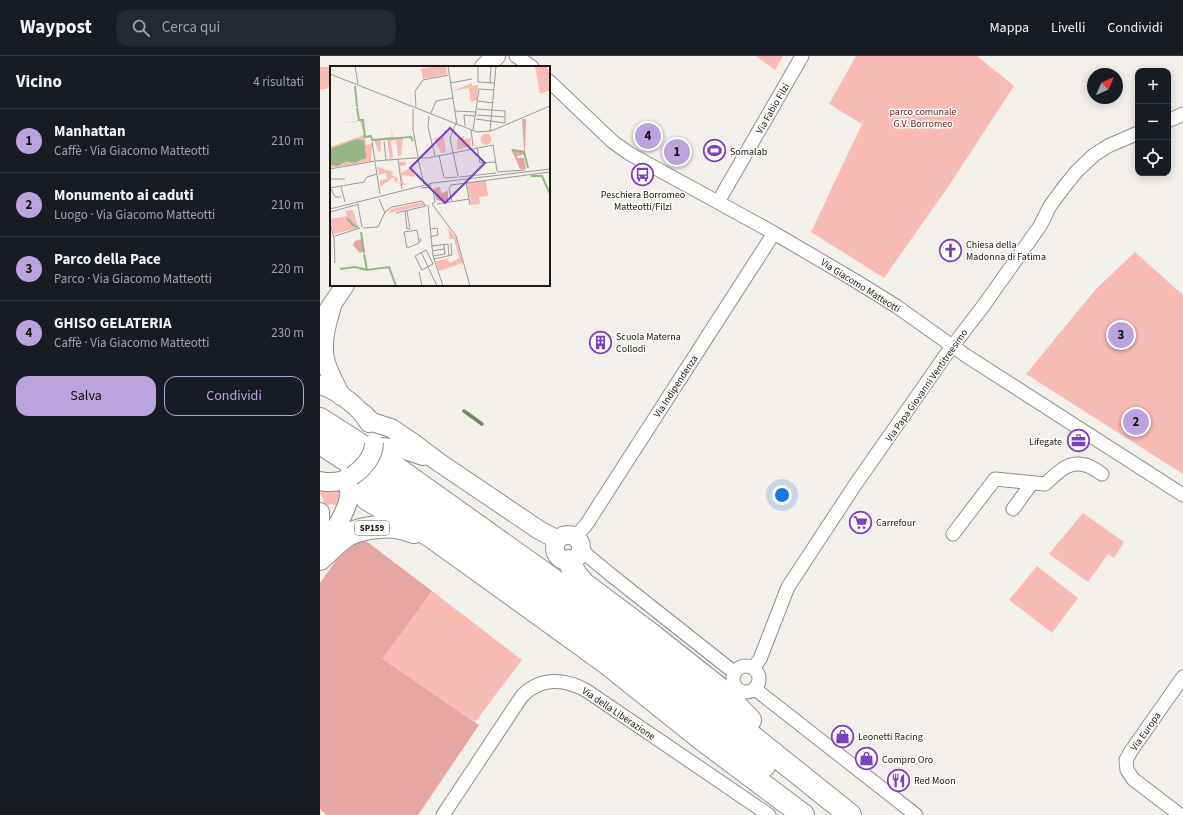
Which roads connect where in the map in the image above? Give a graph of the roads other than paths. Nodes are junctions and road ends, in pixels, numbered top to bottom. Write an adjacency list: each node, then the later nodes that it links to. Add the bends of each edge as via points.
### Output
1 (480, 56): 6 (street)
2 (496, 56): 7 (street)
3 (516, 56): 8 (street)
4 (531, 56): 9 (street)
5 (802, 56): 14 (street, Via Fabio Filzi)
6 (477, 66)
7 (485, 66)
8 (531, 66)
9 (539, 66)
10 (550, 81): 14 (street, Via Giacomo Matteotti, via 620,147)
11 (1183, 114): 12 (street)
12 (1171, 120)
13 (1135, 134): 19 (street, Via Papa Giovanni Ventitreesimo, via 1094,155 1070,179 1050,206 1040,226)
14 (718, 202): 15 (street, Via Giacomo Matteotti)
15 (774, 233): 19 (street, Via Giacomo Matteotti, via 896,306); 37 (street, Via Indipendenza)
16 (343, 286): 17 (street)
17 (326, 311): 18 (street); 21 (street, via 324,351 329,370)
18 (320, 323)
19 (952, 346): 31 (street, Via Giacomo Matteotti); 40 (street, Via Papa Giovanni Ventitreesimo, via 788,587 760,659)
20 (320, 385): 21 (street)
21 (341, 396): 22 (street)
22 (363, 413): 25 (street); 26 (street, via 372,422 398,432)
23 (320, 418): 48 (highway, via 395,467 559,584)
24 (320, 443): 47 (highway, via 417,506 545,597)
25 (376, 448): 26 (street, via 402,449); 28 (street, bridge, via 364,467)
26 (437, 461): 37 (street)
27 (1102, 474): 30 (street, via 1086,465 1078,464 1065,466 1045,484)
28 (350, 477): 29 (street, via 336,482); 36 (highway, via 367,499); 38 (street, SP159, via 350,496 347,504)
29 (320, 481)
30 (1032, 483): 32 (street); 35 (street, via 995,479)
31 (1180, 491)
32 (1013, 509)
33 (320, 512): 34 (street)
34 (320, 532)
35 (953, 534)
36 (432, 537): 39 (highway, SP159, via 395,527 369,528 347,535); 46 (highway, via 604,661)
37 (569, 549): 41 (street, via 611,575); 49 (highway, via 576,575 584,584 720,689 751,721)
38 (320, 553)
39 (320, 559)
40 (753, 668): 41 (street, via 746,666); 43 (street, via 759,678)
41 (735, 673): 43 (street, via 734,683 740,690 746,692)
42 (1183, 677): 51 (street, Via Europa, via 1126,760 1127,770 1133,779)
43 (755, 689): 50 (street)
44 (443, 815): 45 (street, Via della Liberazione, via 522,696 533,686 556,681 568,682 587,691)
45 (769, 815)
46 (803, 815)
47 (826, 815)
48 (850, 815)
49 (865, 815)
50 (916, 815)
51 (1180, 815)

